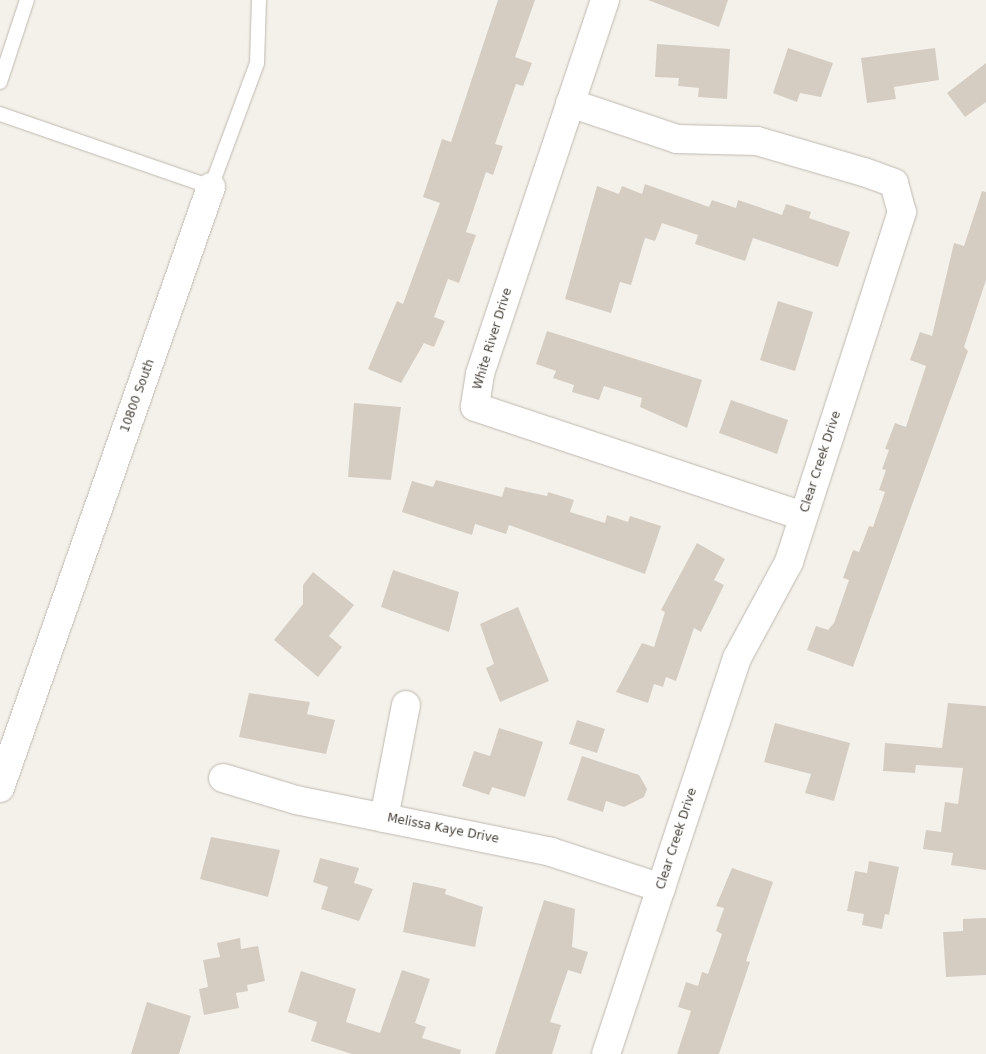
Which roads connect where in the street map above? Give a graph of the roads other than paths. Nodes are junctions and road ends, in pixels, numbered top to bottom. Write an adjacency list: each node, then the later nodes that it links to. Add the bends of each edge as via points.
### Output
1 (27, 0): 4 (lane)
2 (259, 0): 7 (lane, 10800 South, via 257,63)
3 (604, 0): 5 (street, White River Drive)
4 (0, 82)
5 (570, 104): 8 (street, White River Drive, via 480,374 475,407); 8 (street, Clear Creek Drive, via 677,139 778,145 894,183 900,191 901,221)
6 (0, 114): 7 (lane)
7 (211, 186): 11 (street, 10800 South)
8 (803, 516): 13 (street, Clear Creek Drive, via 782,580 743,642)
9 (406, 705): 12 (street)
10 (223, 778): 12 (street, Melissa Kaye Drive, via 296,800)
11 (0, 788)
12 (384, 818): 13 (street, Melissa Kaye Drive, via 551,852)
13 (661, 888): 14 (street, Clear Creek Drive)
14 (606, 1054)

